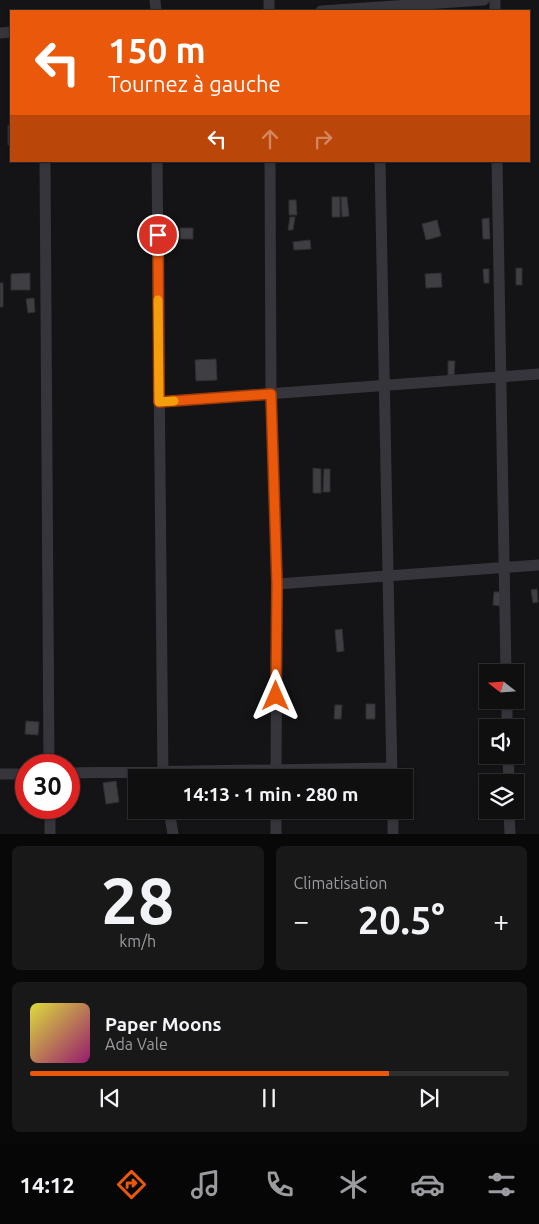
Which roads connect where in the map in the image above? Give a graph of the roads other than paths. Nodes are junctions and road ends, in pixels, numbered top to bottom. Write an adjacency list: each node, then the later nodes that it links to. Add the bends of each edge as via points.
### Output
1 (484, 0): 2 (street)
2 (378, 6): 3 (street)
3 (332, 10)
4 (45, 162): 19 (street)
5 (157, 162): 13 (street)
6 (270, 162): 12 (street)
7 (380, 162): 11 (street)
8 (497, 162): 10 (street)
9 (539, 374): 10 (street)
10 (500, 377): 11 (street); 15 (street)
11 (384, 385): 12 (street); 16 (street)
12 (271, 394): 13 (street); 17 (street)
13 (159, 402): 20 (street)
14 (539, 565): 15 (street)
15 (504, 568): 16 (street); 18 (street)
16 (387, 576): 17 (street); 22 (street)
17 (277, 584): 21 (street)
18 (506, 664)
19 (49, 754)
20 (163, 769)
21 (276, 769)
22 (392, 769)
23 (80, 773): 26 (street)
24 (0, 774): 25 (street)
25 (15, 774)
26 (128, 774)
27 (50, 819): 32 (street)
28 (170, 819): 33 (street)
29 (276, 819): 34 (street)
30 (393, 819): 35 (street)
31 (509, 819): 36 (street)
32 (50, 834)
33 (173, 834)
34 (276, 834)
35 (393, 834)
36 (510, 834)

